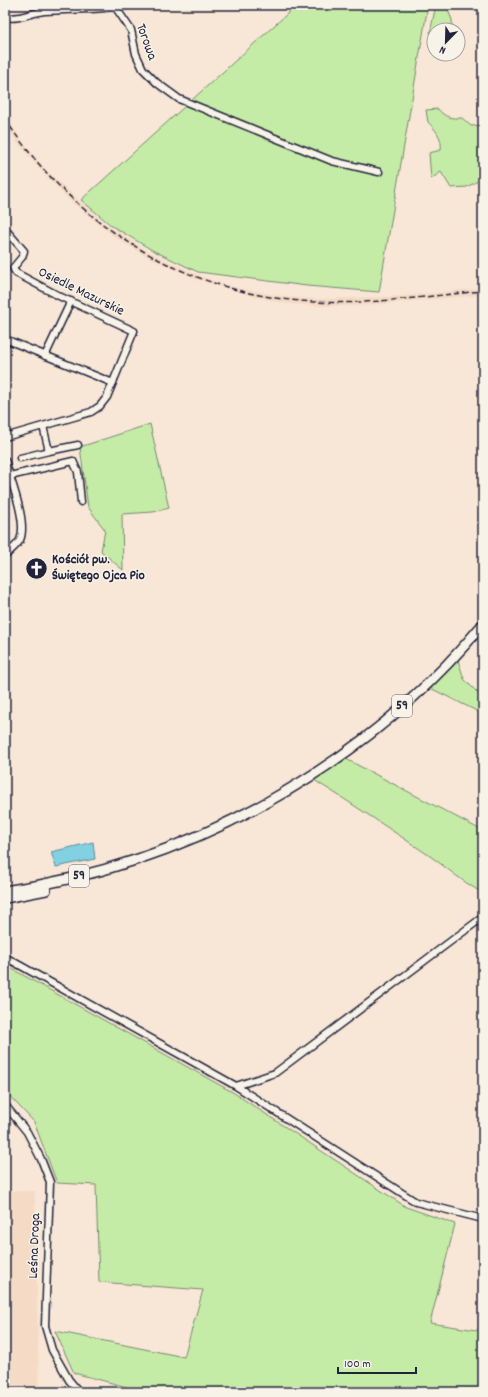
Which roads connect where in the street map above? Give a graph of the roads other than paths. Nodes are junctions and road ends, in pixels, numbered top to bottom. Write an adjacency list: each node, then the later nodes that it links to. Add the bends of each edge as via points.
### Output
1 (131, 5): 2 (street)
2 (116, 8): 3 (street, via 43,12 20,18); 4 (street, Torowa, via 131,30 136,54 143,69 157,83 189,105 332,161)
3 (5, 17)
4 (379, 172)
5 (5, 229): 6 (street, Osiedle Mazurskie, via 24,251 22,258 13,268 16,273)
6 (71, 301): 8 (street); 9 (street, Osiedle Mazurskie, via 134,331)
7 (5, 339): 8 (street)
8 (45, 356): 9 (street)
9 (113, 383): 10 (street, Osiedle Mazurskie, via 107,397 91,412)
10 (43, 426): 11 (street, Osiedle Mazurskie); 13 (street)
11 (5, 437)
12 (78, 444): 13 (street)
13 (49, 451): 14 (street)
14 (20, 458)
15 (5, 460): 16 (street)
16 (10, 476): 17 (street, via 73,461 78,472); 18 (street, via 22,531 17,545)
17 (81, 502)
18 (5, 556)
19 (483, 624): 20 (main road, 59, via 420,690 350,750 270,801)
20 (188, 841): 21 (main road, 59, via 91,873); 22 (main road, 59, via 166,854 113,873)
21 (5, 891)
22 (5, 898)
23 (483, 917): 25 (street, via 275,1073)
24 (5, 957): 25 (street)
25 (236, 1086): 27 (street, via 416,1202)
26 (5, 1105): 28 (street, Leśna Droga, via 27,1132 50,1182 46,1326 52,1350)
27 (483, 1219)
28 (79, 1392)

